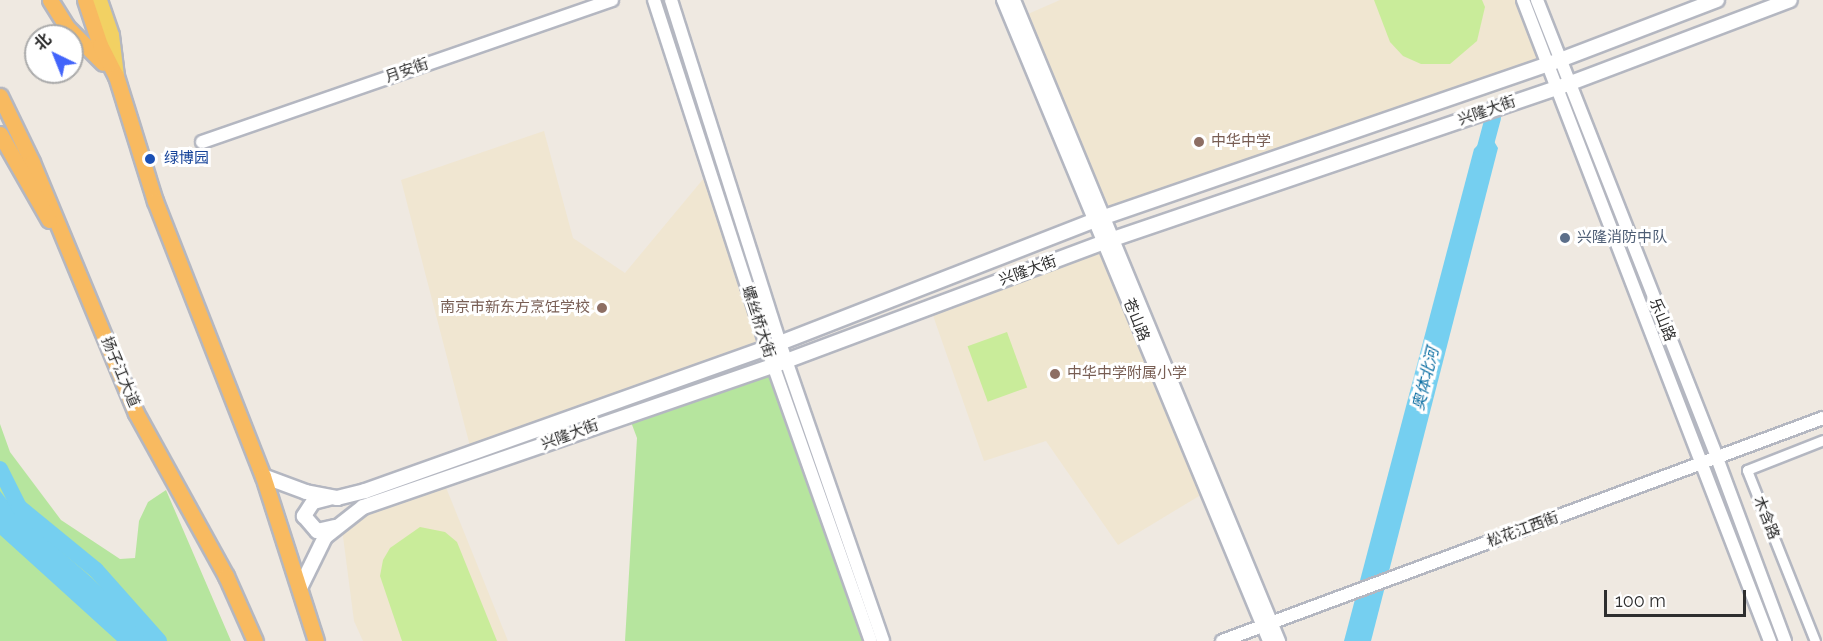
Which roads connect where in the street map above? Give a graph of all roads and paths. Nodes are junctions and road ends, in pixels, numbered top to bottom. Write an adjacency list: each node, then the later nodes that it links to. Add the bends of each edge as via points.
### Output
1 (38, 0): 13 (highway)
2 (85, 0): 15 (highway, via 100,45)
3 (99, 0): 15 (main road, via 111,35)
4 (612, 0): 19 (street, 月安街)
5 (654, 0): 24 (street, 螺丝桥大街)
6 (671, 0): 23 (street, 螺丝桥大街)
7 (1003, 0): 20 (street, 苍山路)
8 (1014, 0): 20 (street, 苍山路)
9 (1523, 0): 14 (street, 乐山路)
10 (1537, 0): 14 (street, 乐山路)
11 (1716, 0): 14 (main road, 兴隆大街)
12 (1790, 0): 16 (main road, 兴隆大街)
13 (51, 4): 15 (highway)
14 (1553, 62): 16 (street, 乐山路); 20 (main road, 兴隆大街)
15 (116, 75): 31 (highway, via 149,183)
16 (1561, 86): 21 (main road, 兴隆大街); 29 (street, 乐山路); 30 (street, 乐山路)
17 (0, 96): 22 (highway, 扬子江大道)
18 (0, 134): 22 (highway, via 34,197)
19 (202, 141)
20 (1099, 219): 21 (street, 苍山路); 23 (main road, 兴隆大街)
21 (1108, 240): 25 (main road, 兴隆大街); 36 (street, 苍山路)
22 (68, 248): 37 (highway, 扬子江大道, via 136,413 226,576)
23 (780, 343): 24 (main road, 兴隆大街); 25 (street, 螺丝桥大街)
24 (766, 348): 26 (street, 螺丝桥大街); 32 (main road, 兴隆大街)
25 (786, 361): 26 (main road, 兴隆大街); 41 (street, 螺丝桥大街)
26 (772, 365): 33 (main road, 兴隆大街, via 363,507); 40 (street, 螺丝桥大街)
27 (1823, 418): 29 (street, 松花江西街)
28 (1823, 440): 47 (street, 木含路, via 1747,470)
29 (1718, 458): 30 (street, 松花江西街); 46 (street, 乐山路)
30 (1704, 463): 36 (street, 松花江西街); 45 (street, 乐山路)
31 (263, 476): 32 (main road, via 306,492); 34 (highway)
32 (337, 498): 33 (main road, 兴隆大街, via 313,502 304,516 317,531)
33 (335, 527): 34 (main road, 兴隆大街, via 325,537)
34 (301, 586): 35 (highway)
35 (308, 610): 38 (highway); 39 (highway)
36 (1267, 625): 42 (street, 松花江西街); 43 (street, 苍山路); 44 (street, 苍山路)
37 (255, 641)
38 (316, 641)
39 (321, 641)
40 (871, 641)
41 (883, 641)
42 (1222, 641)
43 (1269, 641)
44 (1279, 641)
45 (1770, 641)
46 (1785, 641)
47 (1815, 641)

